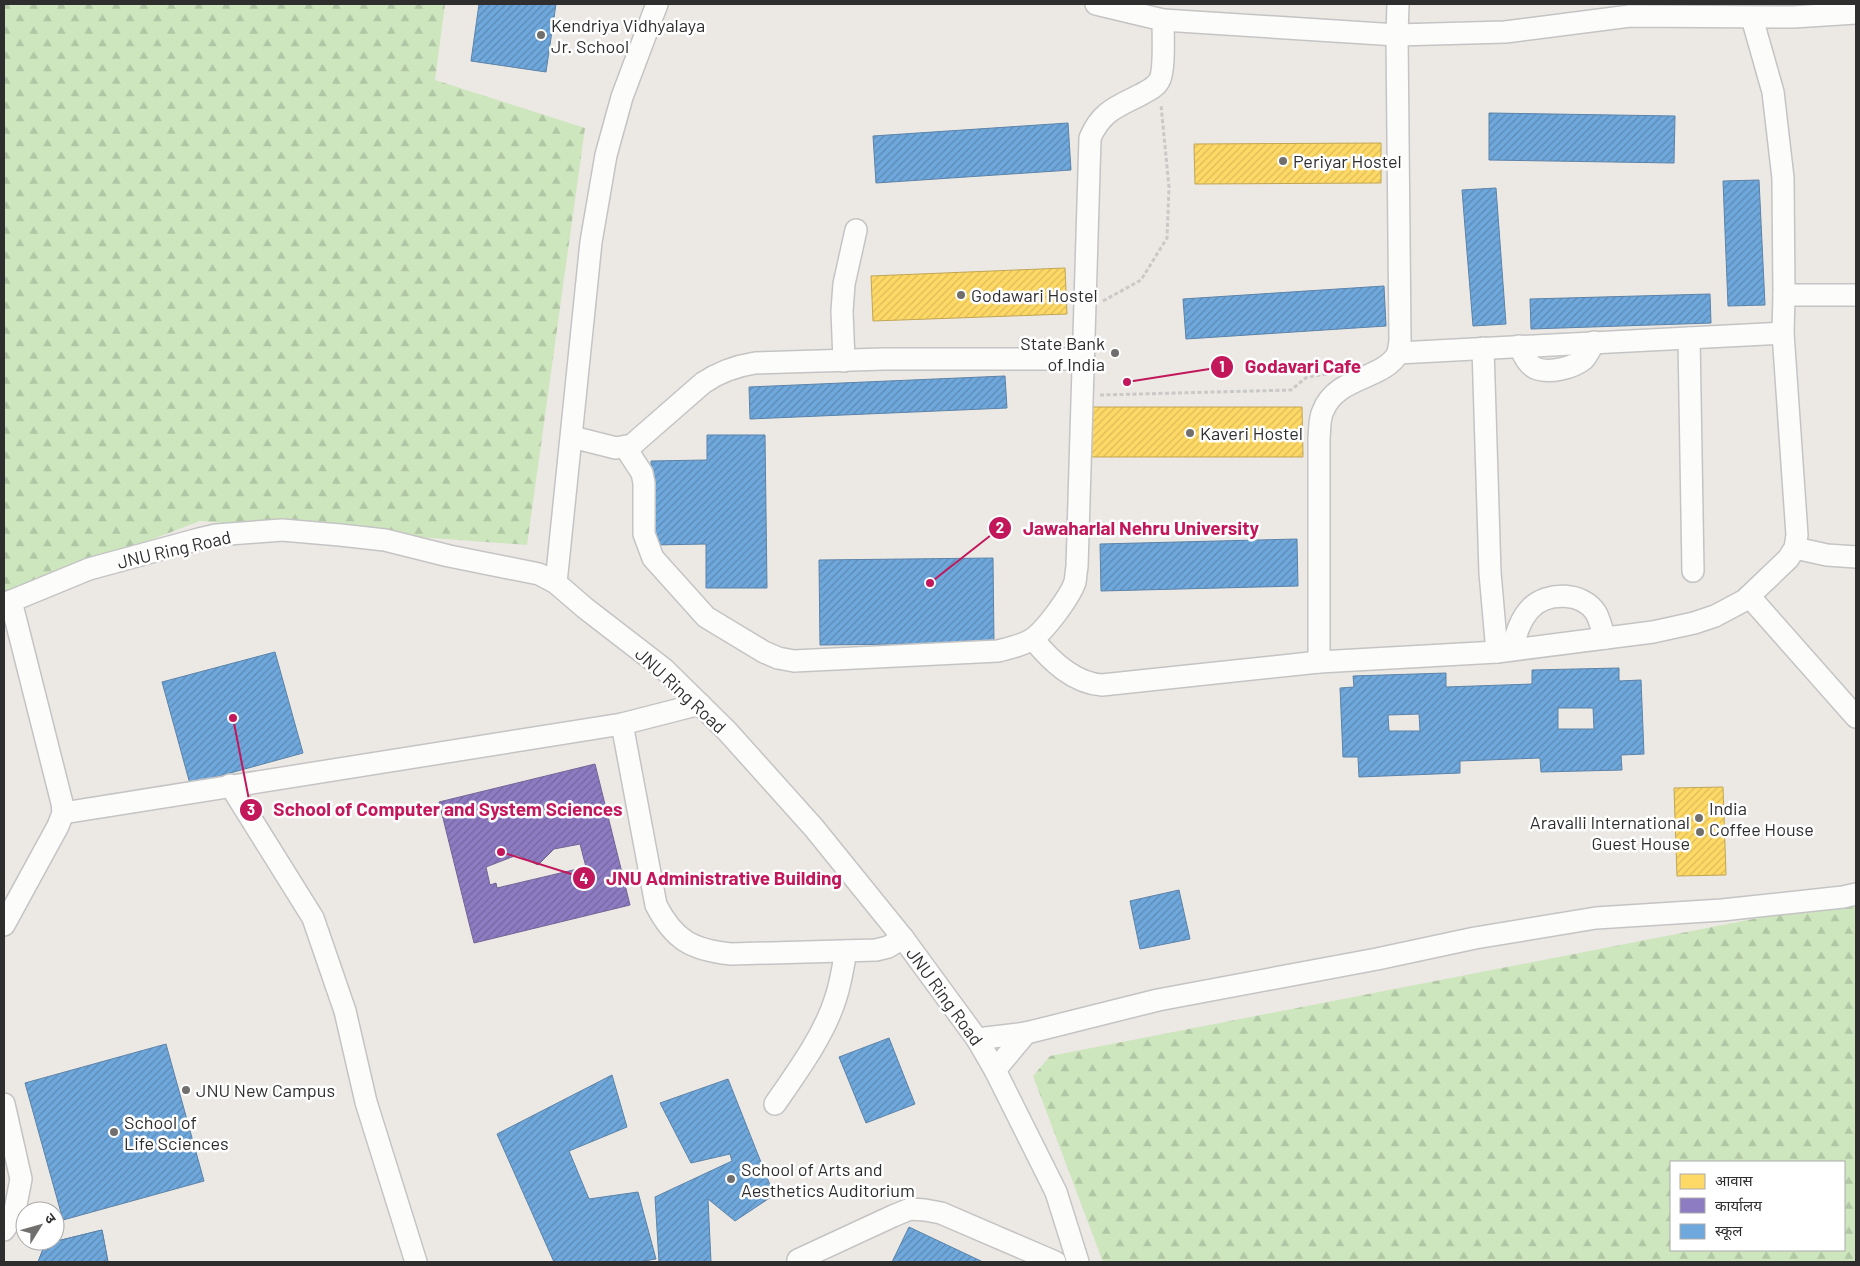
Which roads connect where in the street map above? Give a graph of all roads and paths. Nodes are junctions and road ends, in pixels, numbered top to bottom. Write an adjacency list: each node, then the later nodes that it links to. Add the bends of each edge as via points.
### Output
1 (658, 4): 21 (lane, via 622,97 606,156 592,242)
2 (1096, 4): 6 (lane)
3 (1398, 4): 7 (lane)
4 (1856, 13): 5 (lane)
5 (1752, 18): 7 (lane, via 1630,16 1505,32); 10 (lane, via 1773,92 1778,124 1783,178)
6 (1163, 20): 7 (lane); 8 (lane)
7 (1397, 35): 16 (lane)
8 (1159, 82): 12 (lane, via 1108,111 1094,127 1090,138); 12 (path, via 1169,188 1167,238 1141,280)
9 (856, 230): 18 (lane, via 844,284)
10 (1784, 295): 11 (lane); 13 (lane)
11 (1856, 295)
12 (1085, 311): 17 (lane)
13 (1783, 333): 14 (lane); 23 (lane, via 1797,535)
14 (1689, 338): 15 (lane); 25 (lane)
15 (1483, 348): 16 (lane); 31 (lane, via 1490,573)
16 (1398, 353): 32 (lane, via 1385,366 1344,387 1322,410)
17 (1084, 359): 18 (lane); 20 (lane)
18 (844, 361): 22 (lane, via 755,363 715,375 632,445)
19 (1336, 373): 20 (path, via 1307,377 1291,390)
20 (1082, 396): 30 (lane, via 1075,582 1041,632)
21 (572, 437): 22 (lane, via 616,448); 26 (lane)
22 (625, 447): 30 (lane, via 642,473 644,534 653,558 706,617 764,652 794,661 998,651 1017,647)
23 (1795, 548): 24 (lane); 27 (lane, via 1788,559)
24 (1856, 557)
25 (1693, 571)
26 (556, 583): 28 (lane, JNU Ring Road, via 538,574 385,540 282,530 199,539 89,569); 33 (lane, JNU Ring Road, via 664,668)
27 (1749, 596): 29 (lane, via 1730,609 1694,623); 34 (lane)
28 (7, 603): 37 (lane, via 62,803)
29 (1605, 638): 31 (lane); 31 (lane, via 1596,613 1587,603 1567,596 1551,597 1531,608)
30 (1032, 639): 32 (lane, via 1046,656 1089,684)
31 (1504, 651): 32 (lane)
32 (1319, 662)
33 (700, 704): 35 (lane); 40 (lane, JNU Ring Road, via 814,828)
34 (1856, 717)
35 (622, 724): 36 (lane); 41 (lane, via 656,905 665,923 683,941 708,952)
36 (230, 785): 37 (lane); 49 (lane, via 313,918 345,1012 366,1102)
37 (62, 813): 39 (lane)
38 (1856, 894): 42 (lane, via 1722,910 1596,918 1475,938 1158,1000)
39 (4, 925)
40 (903, 938): 41 (lane, via 876,950); 43 (lane, JNU Ring Road)
41 (846, 952): 46 (lane, via 831,1011 807,1057)
42 (1026, 1033): 43 (lane); 44 (lane)
43 (977, 1039): 44 (lane, JNU Ring Road)
44 (995, 1070): 51 (lane, JNU Ring Road, via 1056,1192)
45 (4, 1104): 47 (lane, via 21,1179 14,1215)
46 (776, 1104)
47 (4, 1230)
48 (798, 1260): 50 (lane, via 910,1210 925,1210 940,1213)
49 (416, 1262)
50 (1055, 1262)
51 (1078, 1262)

